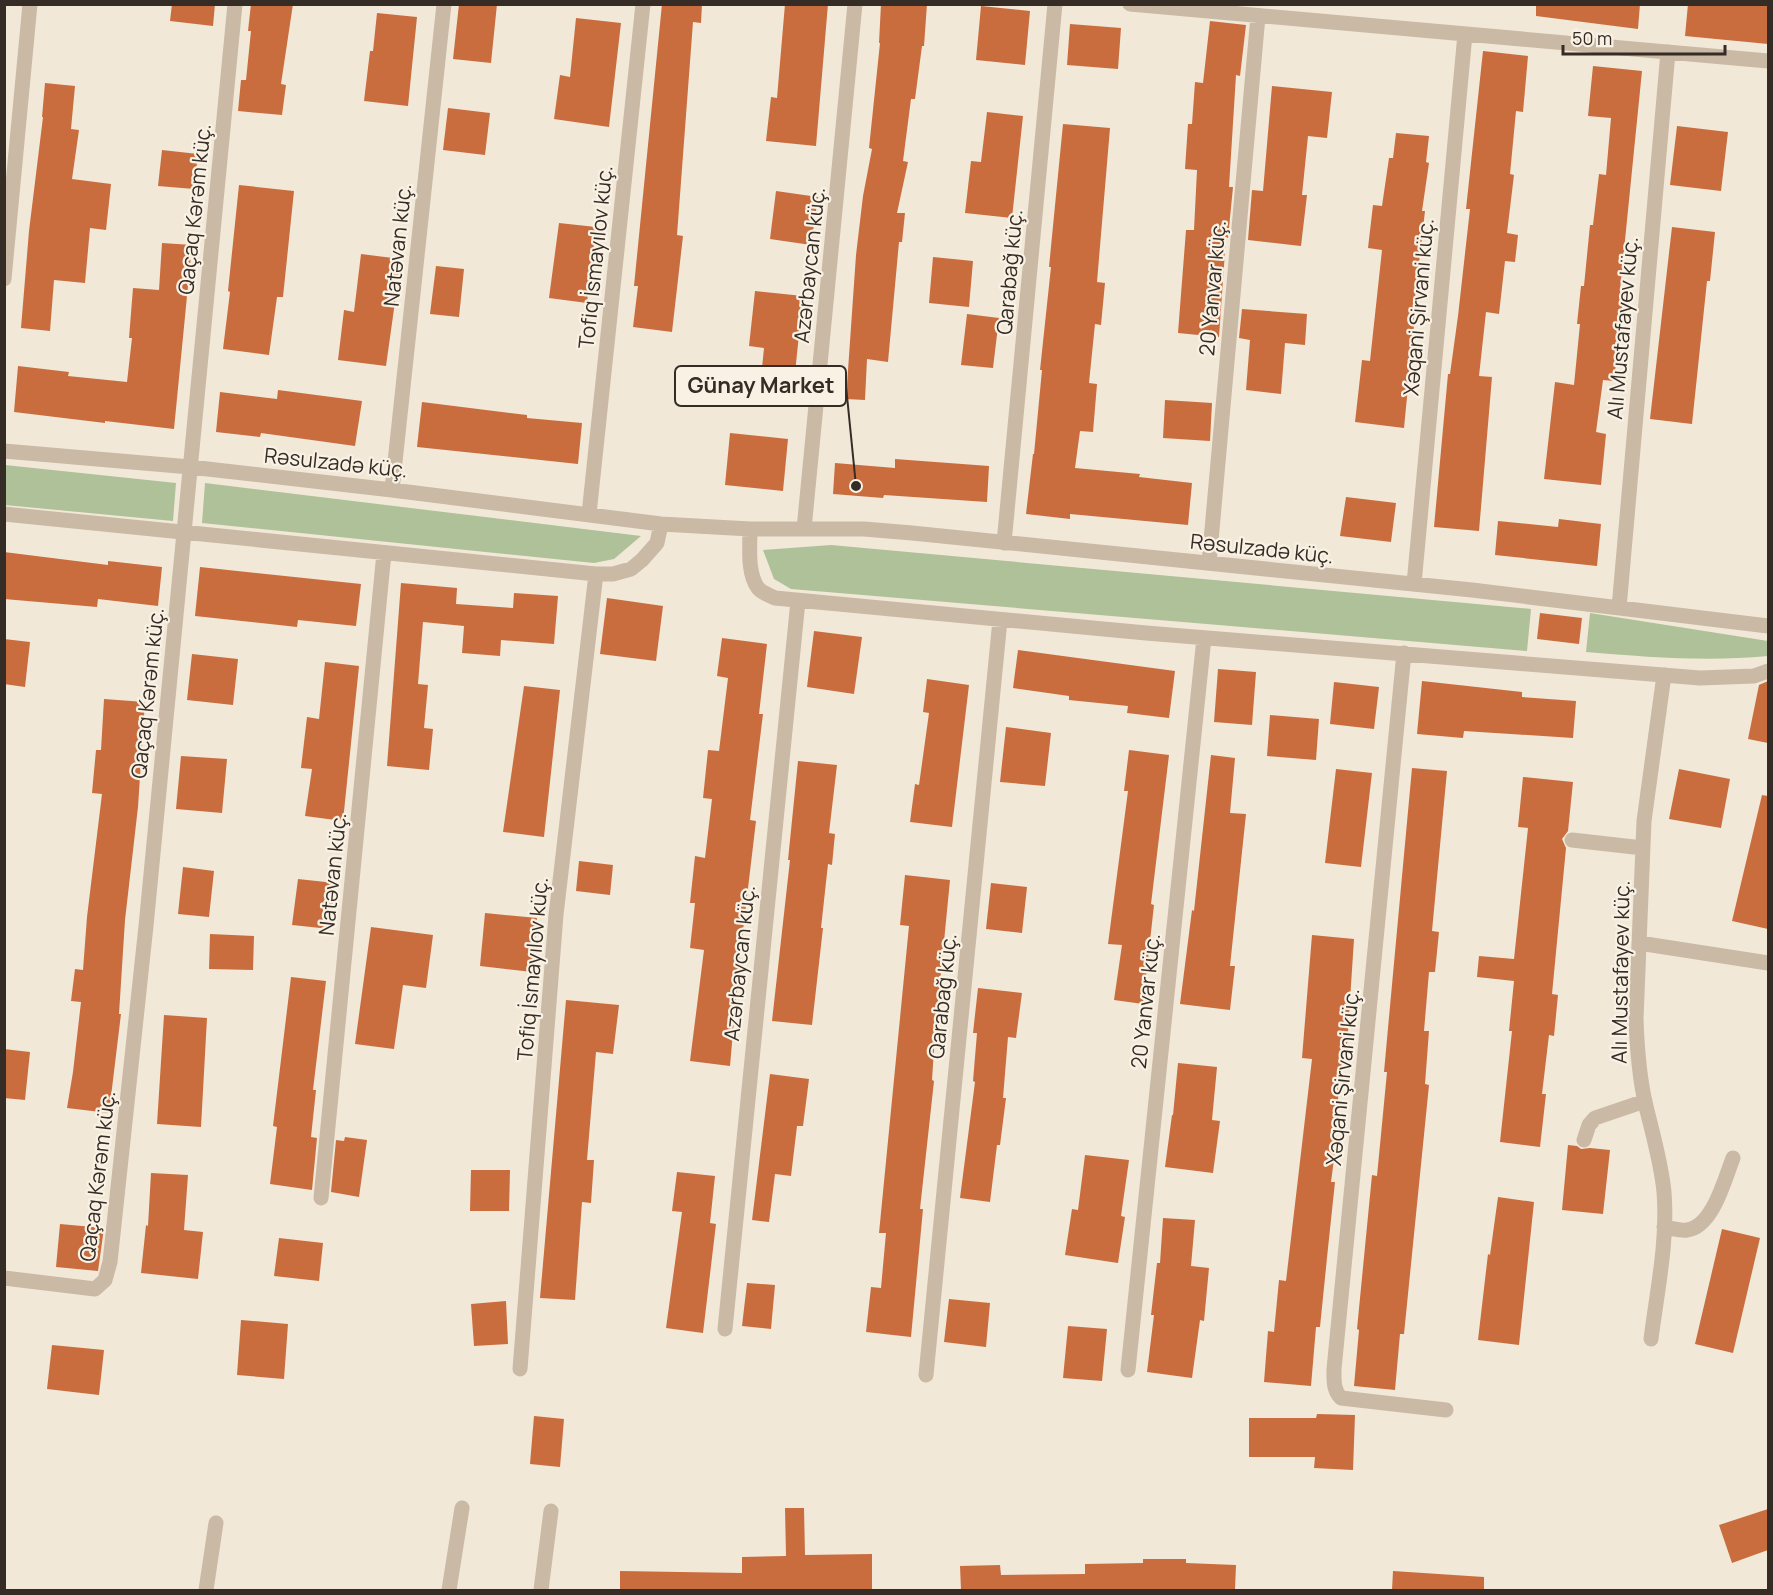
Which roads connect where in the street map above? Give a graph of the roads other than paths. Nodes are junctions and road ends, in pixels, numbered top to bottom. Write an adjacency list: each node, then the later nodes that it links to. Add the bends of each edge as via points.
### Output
1 (30, 4): 12 (street)
2 (235, 4): 14 (street, Qaçaq Kərəm küç.)
3 (444, 4): 15 (street, Natəvan küç.)
4 (643, 4): 17 (street, Tofiq İsmayılov küç.)
5 (855, 4): 20 (street, Azərbaycan küç.)
6 (1055, 4): 22 (street, Qarabağ küç.)
7 (1130, 4): 8 (street)
8 (1258, 16): 9 (street); 24 (street, 20 Yanvar küç.)
9 (1465, 34): 10 (street); 26 (street, Xəqani Şirvani küç.)
10 (1668, 52): 11 (street); 28 (street, Alı Mustafayev küç.)
11 (1768, 61)
12 (4, 279)
13 (4, 451): 14 (street, Rəsulzadə küç.)
14 (190, 467): 15 (street, Rəsulzadə küç.); 21 (street, Qaçaq Kərəm küç.)
15 (392, 489): 17 (street, Rəsulzadə küç.)
16 (4, 514): 21 (street)
17 (589, 514): 18 (street, Rəsulzadə küç.)
18 (661, 524): 19 (street, Rəsulzadə küç.); 25 (street, via 657,543 631,569)
19 (750, 529): 20 (street, Rəsulzadə küç.); 27 (street, via 750,565 757,586 775,598)
20 (804, 529): 22 (street, Rəsulzadə küç., via 864,529)
21 (184, 533): 23 (street); 44 (street, Qaçaq Kərəm küç., via 110,1262 105,1280 95,1289)
22 (1004, 543): 24 (street, Rəsulzadə küç.)
23 (384, 553): 25 (street); 42 (street, Natəvan küç.)
24 (1209, 563): 26 (street, Rəsulzadə küç.)
25 (596, 574): 47 (street, Tofiq İsmayılov küç., via 556,915)
26 (1414, 584): 28 (street, Rəsulzadə küç.)
27 (798, 601): 29 (street); 45 (street, Azərbaycan küç.)
28 (1618, 608): 30 (street, Rəsulzadə küç.)
29 (1000, 620): 31 (street); 49 (street, Qarabağ küç.)
30 (1768, 626)
31 (1203, 638): 32 (street); 48 (street, 20 Yanvar küç.)
32 (1404, 653): 34 (street); 50 (street, Xəqani Şirvani küç., via 1334,1383 1341,1398)
33 (1768, 671): 34 (street, via 1729,678)
34 (1664, 675): 36 (street, Alı Mustafayev küç., via 1648,781)
35 (1572, 840): 36 (street)
36 (1643, 848): 37 (street, Alı Mustafayev küç.)
37 (1640, 943): 38 (street); 39 (street, Alı Mustafayev küç., via 1637,1049)
38 (1768, 963)
39 (1645, 1101): 40 (street, via 1595,1118); 43 (street, Alı Mustafayev küç., via 1664,1192)
40 (1584, 1140)
41 (1733, 1158): 43 (street, via 1711,1211 1701,1224 1688,1230)
42 (321, 1198)
43 (1664, 1227): 46 (street, Alı Mustafayev küç.)
44 (4, 1278)
45 (724, 1329)
46 (1652, 1339)
47 (520, 1369)
48 (1128, 1370)
49 (926, 1375)
50 (1446, 1410)
51 (462, 1508): 55 (street)
52 (551, 1511): 56 (street)
53 (216, 1523): 54 (street)
54 (206, 1590)
55 (449, 1590)
56 (541, 1590)

